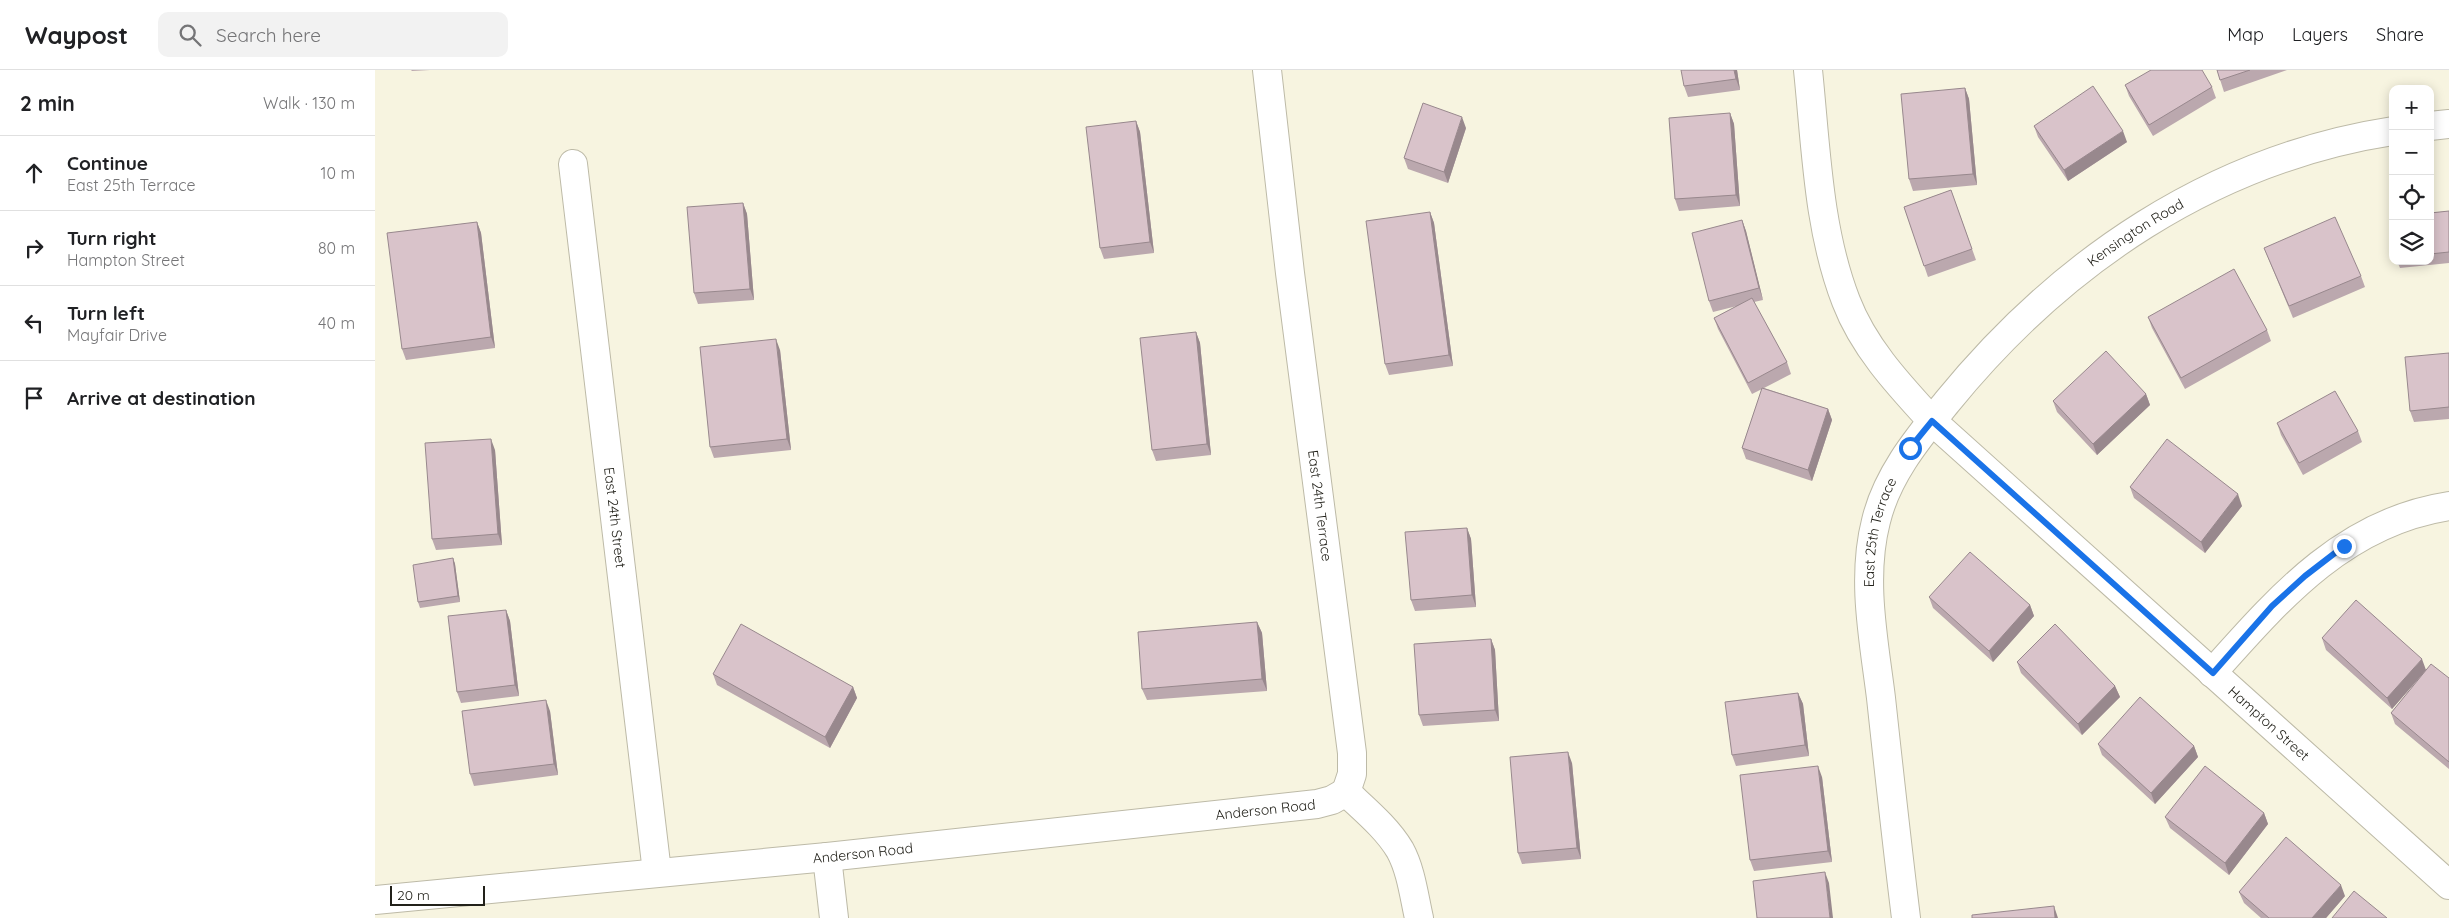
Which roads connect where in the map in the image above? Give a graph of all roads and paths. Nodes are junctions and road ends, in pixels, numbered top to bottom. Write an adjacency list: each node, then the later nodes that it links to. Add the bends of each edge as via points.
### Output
1 (1267, 70): 10 (street, East 24th Terrace, via 1290,273 1353,753)
2 (1808, 70): 7 (street, via 1826,226 1847,302 1889,374)
3 (2449, 124): 4 (street)
4 (2434, 126)
5 (2389, 131): 7 (street, Kensington Road, via 2290,156 2203,191 2151,220 2101,253 2049,294 2004,337)
6 (573, 164): 12 (street, East 24th Street)
7 (1932, 421): 9 (street, Hampton Street); 17 (street, East 25th Terrace, via 1910,448 1893,480 1876,520 1869,562 1871,617)
8 (2449, 506): 9 (street, via 2389,522 2344,546 2272,606)
9 (2213, 673): 13 (street, Hampton Street)
10 (1347, 792): 11 (street, Anderson Road, via 1317,804); 16 (street, via 1400,850)
11 (827, 857): 12 (street, Anderson Road); 15 (street)
12 (657, 872): 14 (street, Anderson Road)
13 (2449, 885)
14 (375, 900)
15 (834, 918)
16 (1419, 918)
17 (1906, 918)

